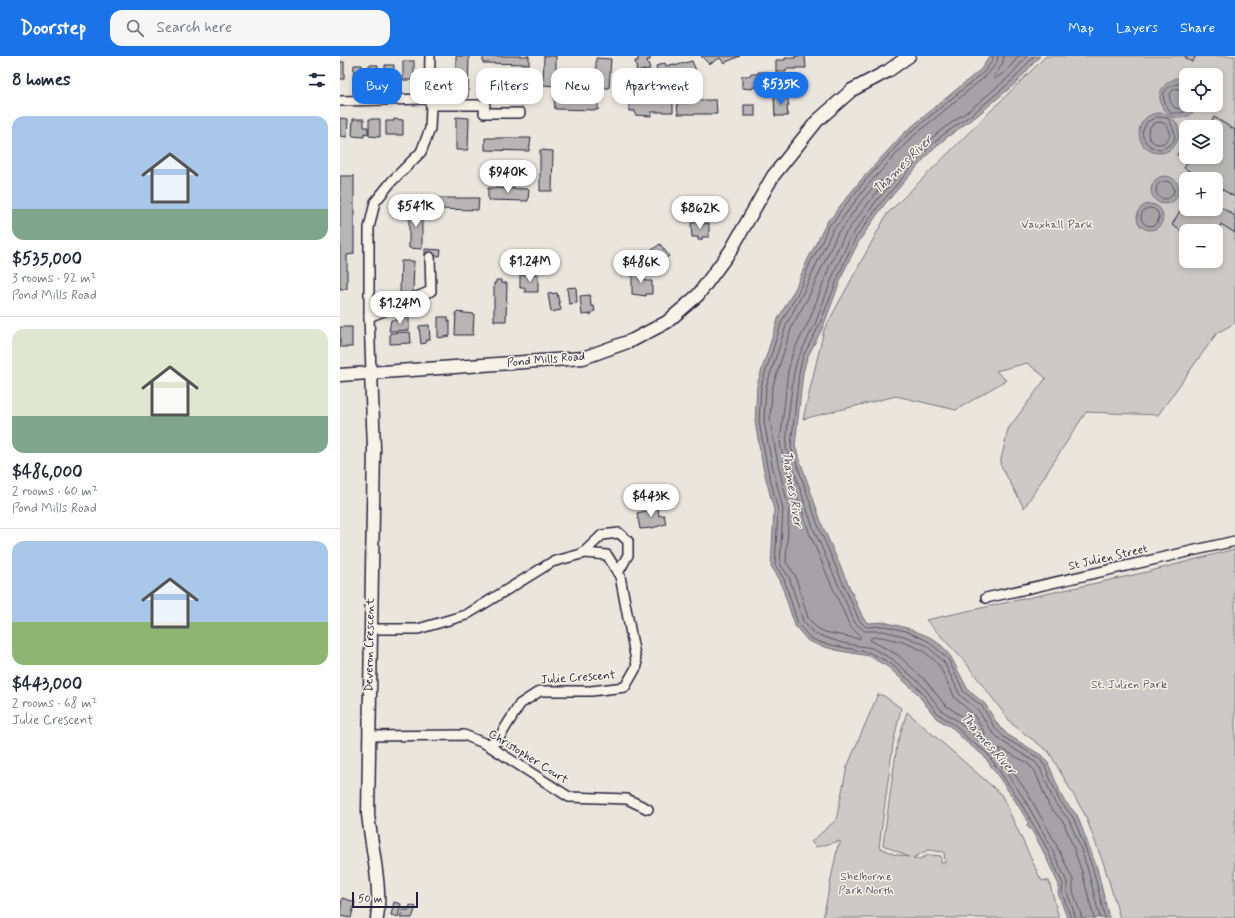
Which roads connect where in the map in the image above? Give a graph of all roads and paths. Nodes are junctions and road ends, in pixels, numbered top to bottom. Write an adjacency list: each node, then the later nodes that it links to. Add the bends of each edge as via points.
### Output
1 (430, 56): 3 (street)
2 (909, 56): 11 (main road, Pond Mills Road, via 888,71 852,90 817,121 773,176 731,250 698,295 666,322 633,340 583,358)
3 (430, 68)
4 (340, 101): 5 (street)
5 (410, 102)
6 (430, 104): 10 (street, via 430,129 421,152 375,202 369,228)
7 (467, 104): 8 (street, via 485,105 484,113)
8 (520, 113)
9 (430, 257): 10 (street, via 431,291)
10 (369, 317): 11 (street)
11 (371, 372): 12 (main road, Pond Mills Road); 17 (main road, Deveron Crescent, via 374,448)
12 (340, 375)
13 (1235, 541): 16 (street, St Julien Street)
14 (582, 554): 15 (street, Julie Crescent, via 607,555); 15 (street, Julie Crescent, via 602,535 618,533 628,541 628,555); 17 (street, Julie Crescent, via 552,562 466,615 418,629)
15 (618, 573): 19 (street, Julie Crescent, via 637,666 625,687 592,692 540,691 520,704 497,741)
16 (986, 598)
17 (371, 628): 18 (main road, Deveron Crescent)
18 (369, 736): 19 (street, Christopher Court, via 464,735); 21 (main road, Deveron Crescent, via 368,814 377,879)
19 (486, 744): 20 (street, Christopher Court, via 569,797 627,799)
20 (648, 809)
21 (377, 918)

